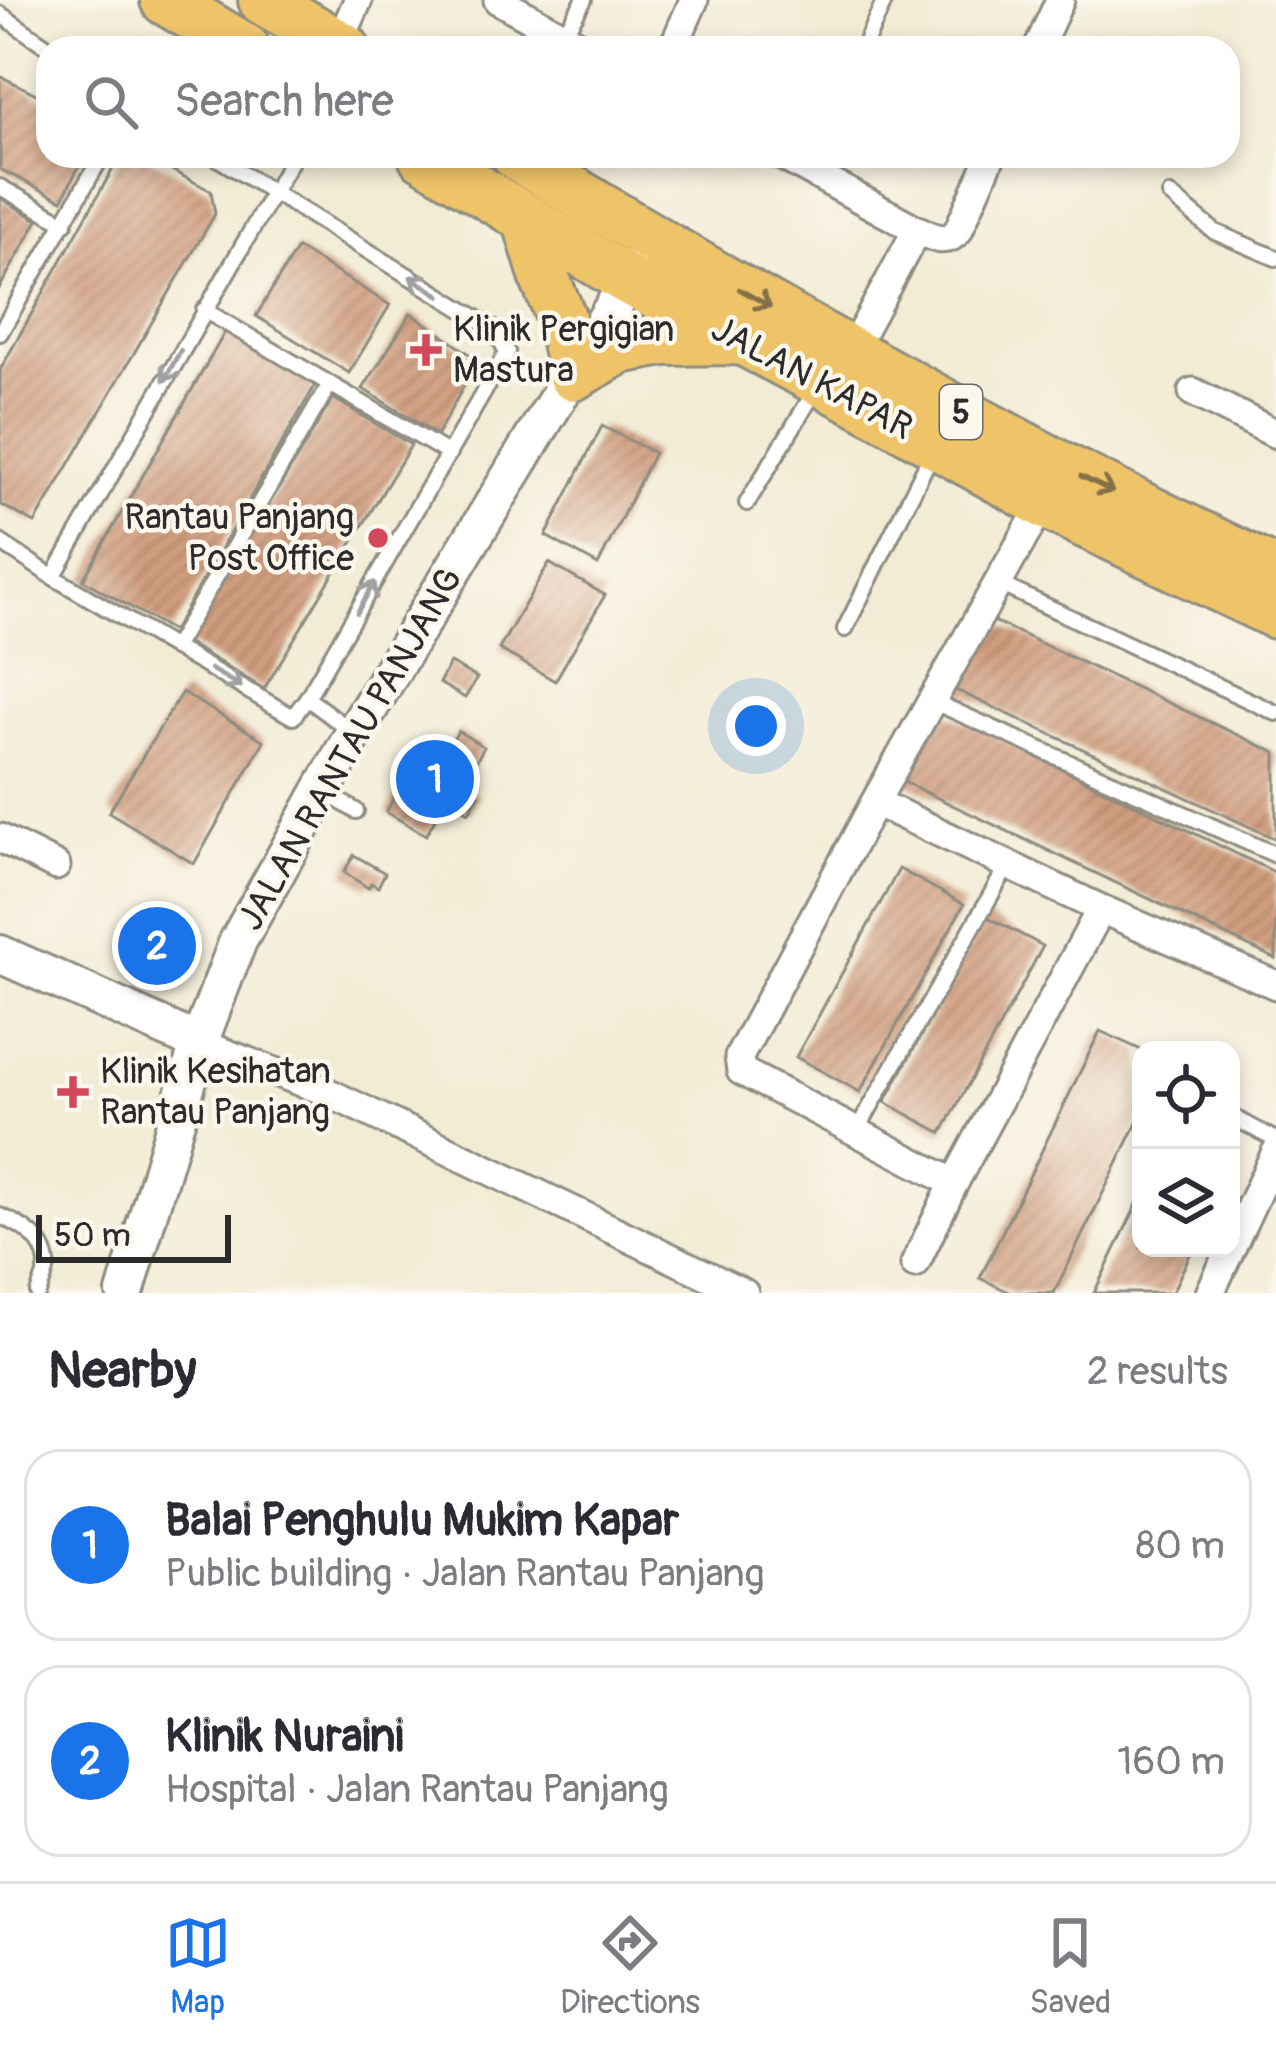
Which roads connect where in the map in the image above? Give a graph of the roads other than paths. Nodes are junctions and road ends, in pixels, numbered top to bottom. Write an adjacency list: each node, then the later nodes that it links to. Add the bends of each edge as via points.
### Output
1 (166, 0): 10 (highway)
2 (263, 0): 11 (highway)
3 (358, 0): 12 (street)
4 (498, 0): 13 (street)
5 (584, 0): 14 (lane)
6 (694, 0): 15 (street)
7 (885, 0): 16 (lane)
8 (1060, 0): 17 (street)
9 (0, 14): 18 (lane)
10 (225, 36)
11 (325, 36)
12 (345, 36)
13 (563, 36)
14 (575, 36)
15 (678, 36)
16 (868, 36)
17 (1044, 36)
18 (36, 39)
19 (95, 168): 30 (lane)
20 (233, 168): 27 (lane)
21 (288, 168): 27 (lane)
22 (444, 168): 29 (highway, JALAN KAPAR / 5)
23 (531, 168): 33 (highway, JALAN KAPAR / 5)
24 (813, 168): 31 (street)
25 (986, 168): 31 (street, via 951,238)
26 (0, 187): 30 (lane)
27 (274, 193): 34 (lane); 43 (lane, one-way to 27, via 506,352 493,328)
28 (1170, 195): 32 (lane, via 1215,232)
29 (527, 219): 33 (highway, JALAN KAPAR / 5); 38 (highway)
30 (65, 224): 35 (lane)
31 (917, 230): 37 (street)
32 (1276, 258)
33 (641, 261): 36 (highway, JALAN KAPAR / 5); 37 (highway, JALAN KAPAR / 5, one-way to 37); 38 (street, JALAN RANTAU PANJANG)
34 (204, 310): 39 (lane); 48 (lane, one-way to 48)
35 (0, 332)
36 (740, 340): 37 (highway, JALAN KAPAR / 5); 38 (highway, via 620,349)
37 (836, 367): 42 (highway, JALAN KAPAR / 5); 44 (lane); 47 (highway, JALAN KAPAR / 5, one-way to 47)
38 (573, 376): 56 (street, JALAN RANTAU PANJANG)
39 (331, 384): 43 (lane); 52 (lane)
40 (1193, 392): 41 (street)
41 (1276, 434)
42 (936, 444): 45 (highway, JALAN KAPAR / 5); 51 (lane)
43 (449, 454): 53 (lane, one-way to 43)
44 (747, 503)
45 (1043, 503): 49 (street); 50 (highway, JALAN KAPAR / 5)
46 (0, 542): 48 (lane)
47 (1276, 572)
48 (53, 577): 52 (lane)
49 (998, 584): 54 (street); 55 (lane)
50 (1276, 614)
51 (845, 629)
52 (174, 648): 53 (lane, one-way to 53, via 293,717)
53 (307, 698): 56 (lane)
54 (932, 701): 58 (street); 61 (lane)
55 (1276, 713)
56 (353, 733): 57 (street, JALAN RANTAU PANJANG)
57 (321, 790): 59 (lane); 67 (street, JALAN RANTAU PANJANG, via 238,940)
58 (875, 802): 62 (street); 69 (street, via 739,1058 741,1071)
59 (356, 811)
60 (0, 838): 63 (street)
61 (1276, 855)
62 (1008, 865): 64 (street); 69 (lane)
63 (56, 866)
64 (1101, 909): 66 (street); 72 (street)
65 (0, 954): 67 (street)
66 (1276, 985)
67 (199, 1043): 75 (street, JALAN RANTAU PANJANG); 77 (street, via 325,1091)
68 (1240, 1121): 70 (lane)
69 (856, 1132): 72 (street)
70 (1276, 1140)
71 (1276, 1152): 78 (street)
72 (954, 1183): 74 (street)
73 (0, 1216): 76 (lane, via 38,1242 47,1264)
74 (915, 1264)
75 (134, 1291)
76 (38, 1293)
77 (744, 1293)
78 (1210, 1293)

